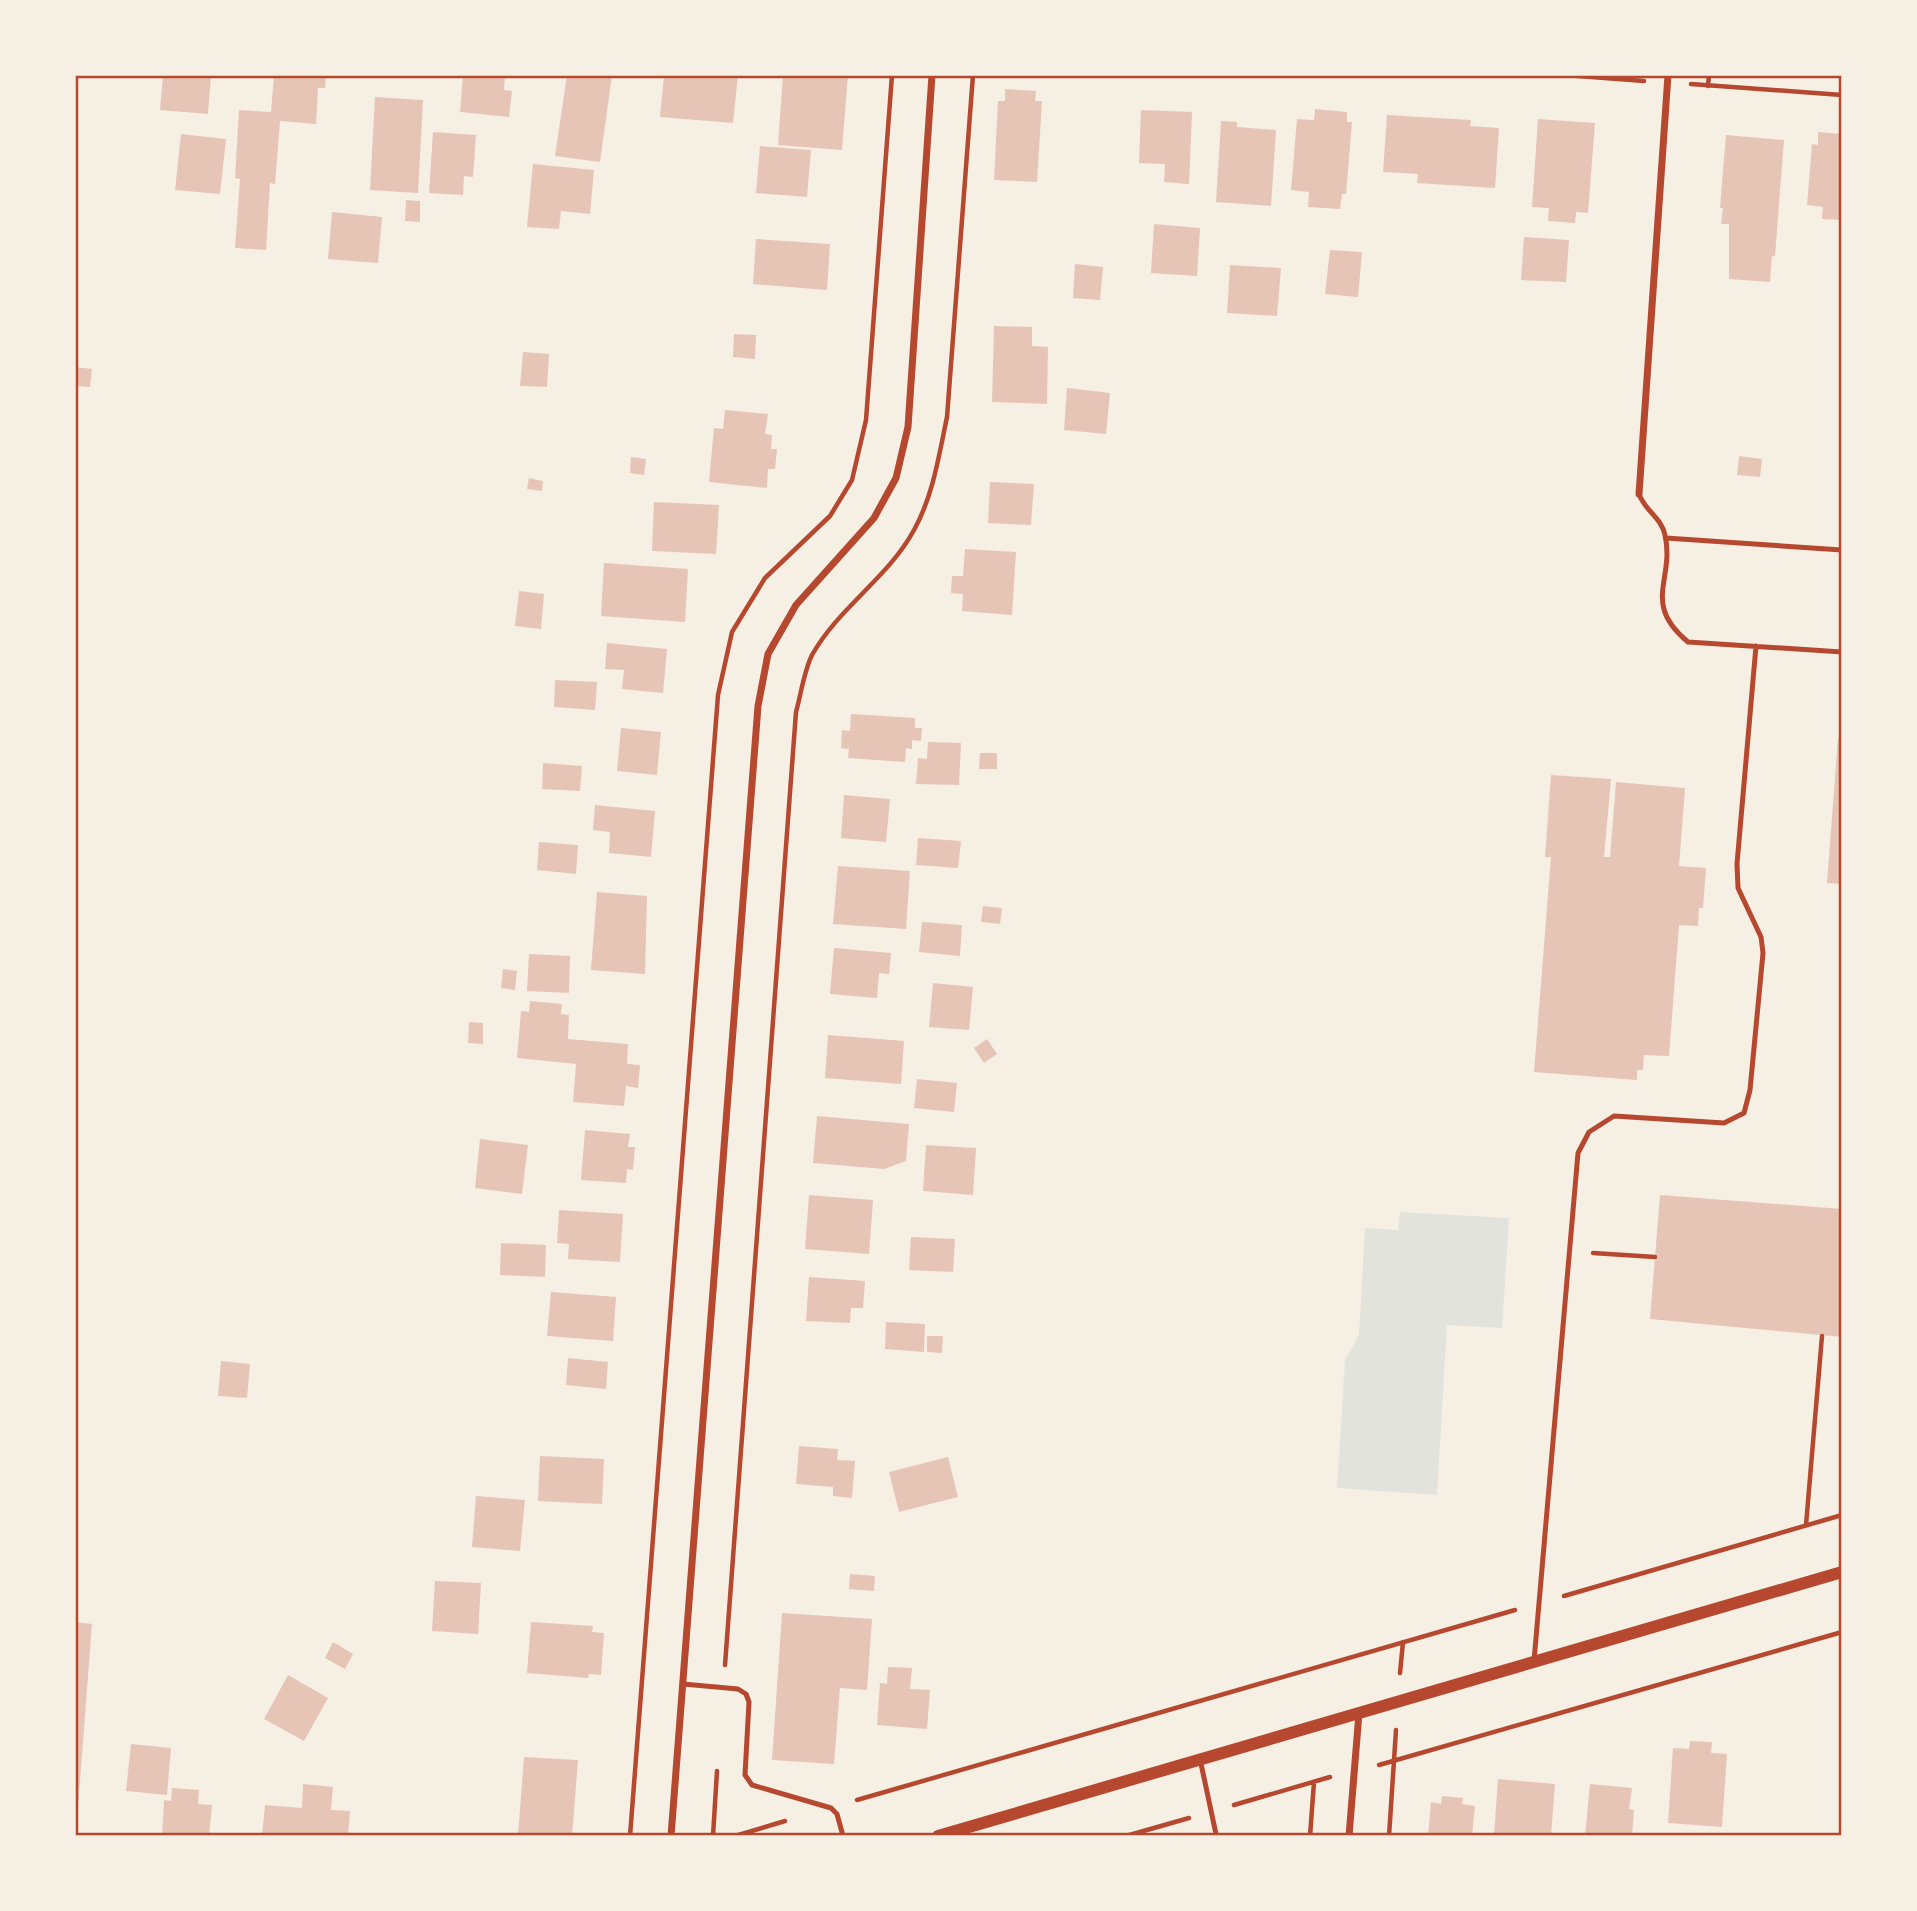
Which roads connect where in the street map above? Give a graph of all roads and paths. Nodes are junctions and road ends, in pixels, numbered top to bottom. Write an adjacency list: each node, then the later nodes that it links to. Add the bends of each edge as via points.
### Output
1 (932, 75): 23 (street, via 908,427 896,478 874,518 796,605 768,654 758,706)
2 (973, 75): 24 (path, via 947,417 936,473 914,530 811,657 796,712)
3 (1565, 75): 5 (path)
4 (1709, 75): 6 (path)
5 (1667, 79): 6 (path); 8 (street)
6 (1708, 86): 7 (path)
7 (1842, 95)
8 (1639, 494): 9 (lane, via 1644,508 1662,522)
9 (1666, 538): 10 (lane); 11 (lane, via 1661,604 1670,627 1688,642)
10 (1842, 550)
11 (1756, 646): 12 (lane); 13 (lane, via 1737,864 1738,888 1761,937 1763,953 1744,1113 1724,1123 1614,1116 1589,1132 1578,1153)
12 (1842, 652)
13 (1568, 1251): 14 (path); 19 (lane)
14 (1655, 1257)
15 (1822, 1336): 17 (path)
16 (1842, 1515): 17 (path)
17 (1806, 1525): 19 (path)
18 (1842, 1572): 22 (street)
19 (1538, 1603): 21 (path); 22 (lane)
20 (1842, 1632): 28 (path)
21 (1403, 1642): 25 (path); 32 (path)
22 (1534, 1661): 25 (street)
23 (683, 1684): 24 (lane); 35 (street)
24 (724, 1687): 32 (lane, via 738,1689 749,1702 745,1775 752,1785)
25 (1398, 1701): 26 (street); 28 (path)
26 (1359, 1713): 27 (street); 30 (street)
27 (1200, 1759): 33 (lane); 39 (street)
28 (1395, 1761): 30 (path); 44 (path)
29 (718, 1768): 36 (path)
30 (1354, 1770): 31 (path); 43 (street)
31 (1314, 1782): 33 (path); 42 (path)
32 (831, 1808): 37 (path); 38 (lane)
33 (1211, 1811): 34 (lane); 40 (path)
34 (1213, 1835): 41 (lane)
35 (671, 1836)
36 (713, 1836)
37 (734, 1836)
38 (843, 1836)
39 (938, 1836)
40 (1126, 1836)
41 (1279, 1836)
42 (1310, 1836)
43 (1349, 1836)
44 (1389, 1836)

